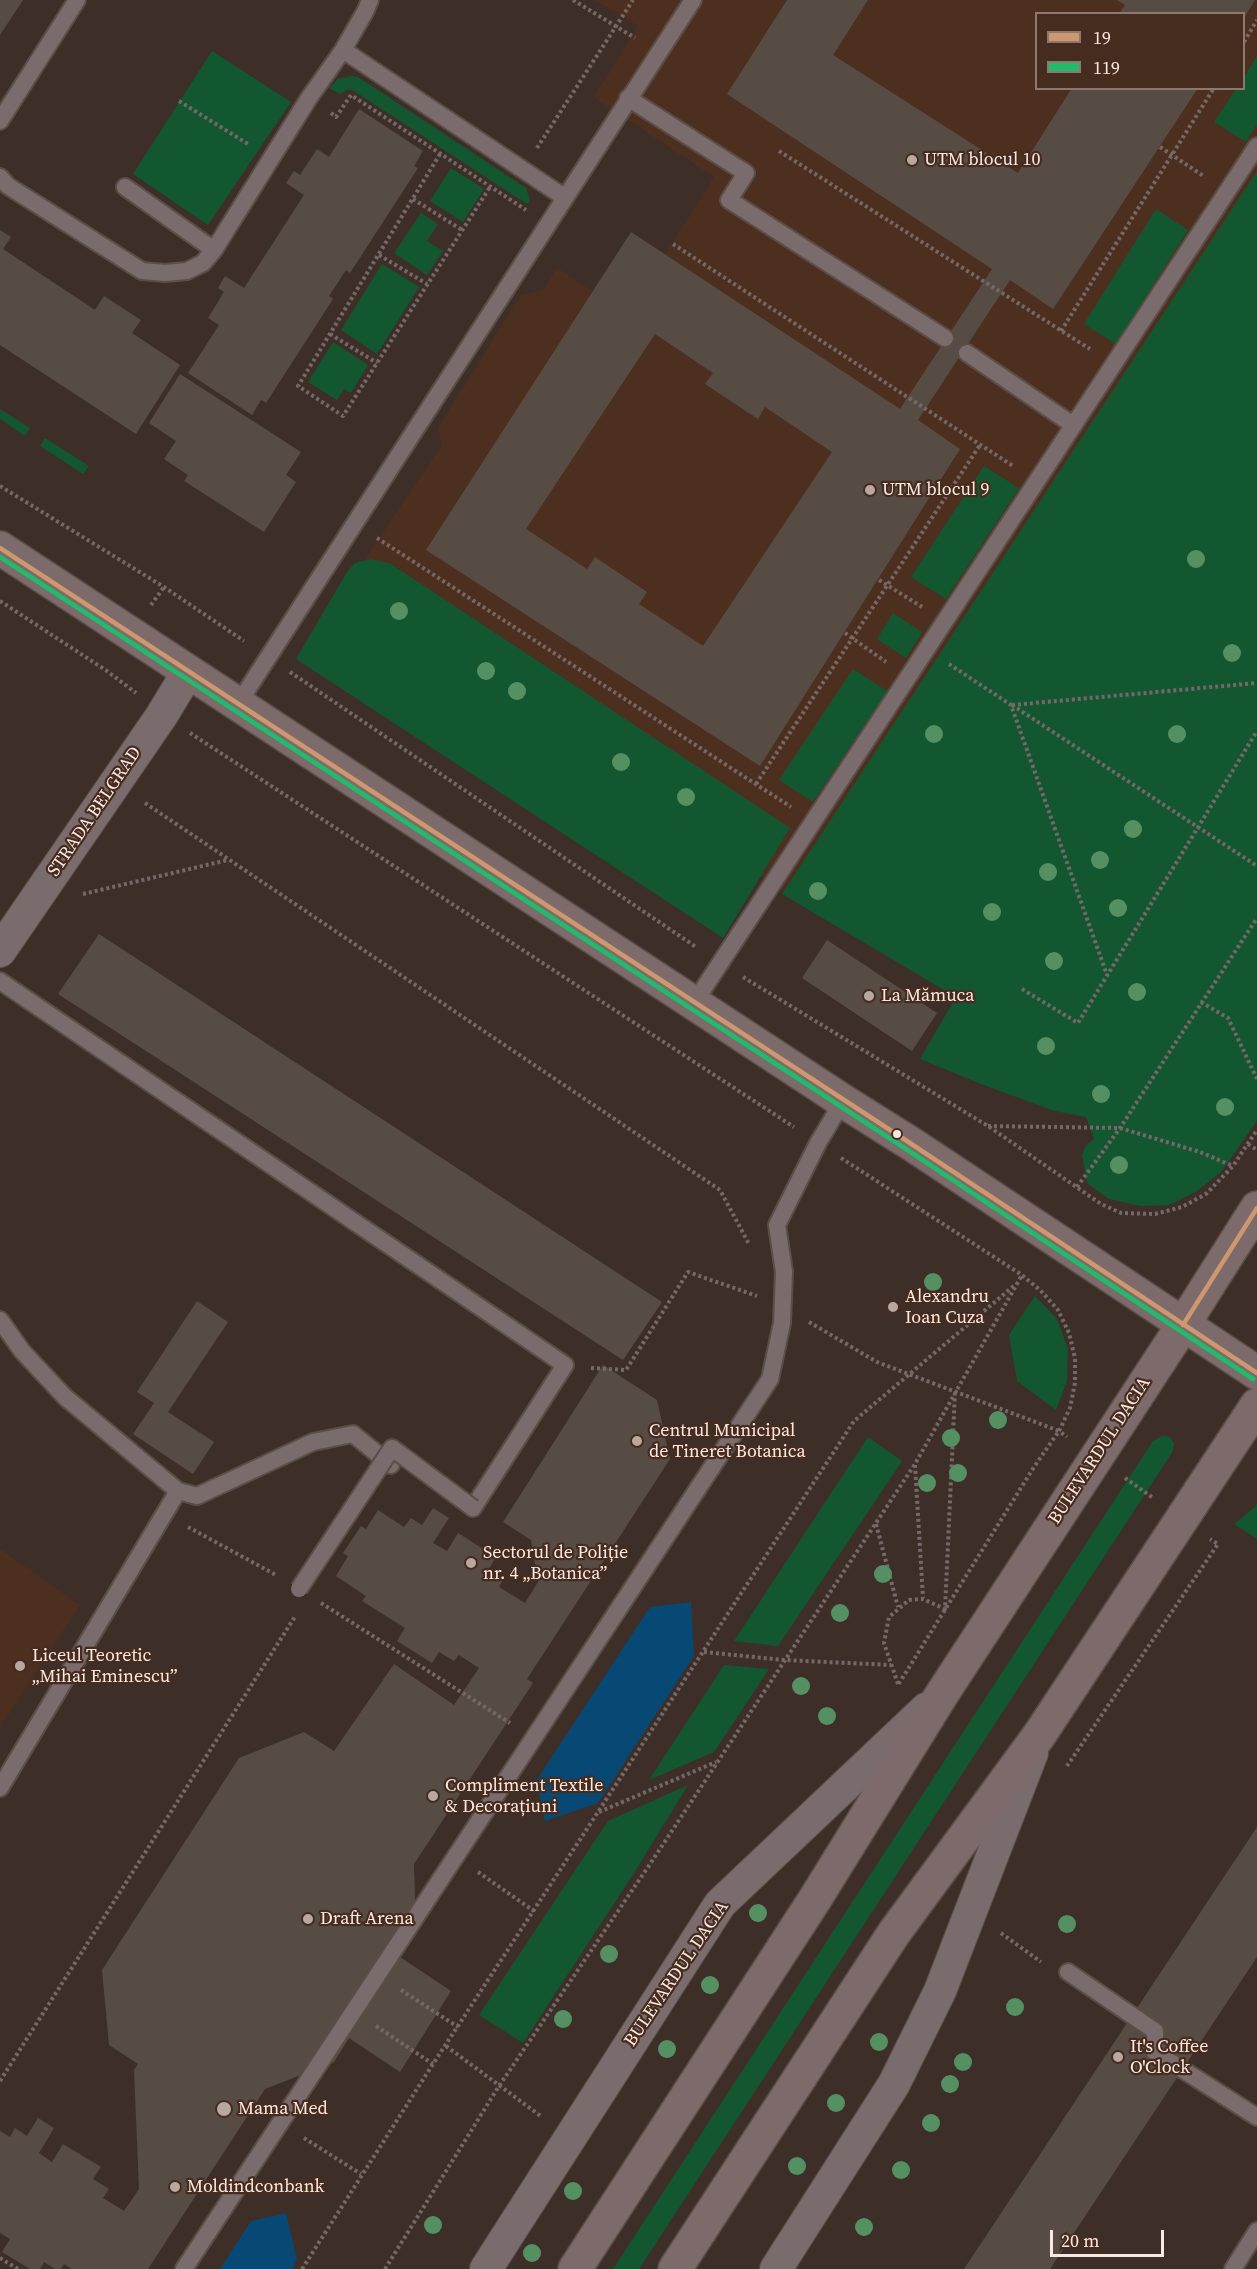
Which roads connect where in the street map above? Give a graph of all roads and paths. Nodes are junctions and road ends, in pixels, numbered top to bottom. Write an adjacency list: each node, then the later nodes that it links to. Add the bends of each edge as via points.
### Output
1 (77, 0): 15 (lane)
2 (370, 0): 9 (lane)
3 (573, 0): 7 (path)
4 (633, 0): 7 (path)
5 (693, 0): 10 (lane)
6 (1257, 20): 8 (path)
7 (616, 26): 10 (path); 22 (path)
8 (1245, 40)
9 (343, 50): 12 (lane); 22 (lane)
10 (659, 53): 13 (lane)
11 (1213, 90): 20 (path)
12 (309, 98): 19 (path, via 336,117 351,95); 21 (lane)
13 (628, 98): 27 (lane); 37 (lane, via 746,173 729,200)
14 (179, 101): 21 (path)
15 (0, 121)
16 (1257, 146): 41 (lane)
17 (1160, 147): 20 (path)
18 (779, 151): 35 (path)
19 (440, 154): 26 (path); 28 (path)
20 (1172, 155): 24 (path); 35 (path)
21 (272, 158): 32 (lane)
22 (524, 169): 27 (lane)
23 (0, 177): 32 (lane, via 8,186 142,271 187,272)
24 (1211, 181)
25 (125, 187): 32 (lane)
26 (490, 187): 29 (path); 30 (path)
27 (564, 196): 29 (lane)
28 (413, 199): 30 (path); 33 (path)
29 (546, 224): 45 (lane)
30 (462, 230): 34 (path)
31 (673, 244): 42 (path)
32 (214, 250)
33 (379, 255): 34 (path); 36 (path)
34 (428, 284): 40 (path)
35 (1061, 331): 38 (path)
36 (330, 334): 40 (path); 40 (path, via 298,386 344,416)
37 (945, 338)
38 (1072, 338)
39 (967, 352): 41 (lane)
40 (377, 363)
41 (1073, 425): 53 (lane)
42 (980, 445): 43 (path); 48 (path)
43 (1005, 462)
44 (0, 486): 55 (path, via 164,587)
45 (354, 523): 55 (lane); 63 (path)
46 (0, 548): 56 (main road)
47 (879, 580): 48 (path)
48 (887, 586): 49 (path); 52 (path)
49 (905, 597)
50 (0, 601): 60 (path, via 107,671)
51 (845, 633): 52 (path)
52 (853, 639): 54 (path); 63 (path)
53 (926, 648): 59 (path); 71 (lane)
54 (870, 651)
55 (268, 657): 58 (lane); 71 (path)
56 (188, 672): 58 (main road); 60 (street, STRADA BELGRAD)
57 (1257, 683): 59 (path)
58 (238, 704): 76 (main road)
59 (1011, 705): 65 (path); 72 (path)
60 (162, 715): 62 (street, STRADA BELGRAD); 82 (path)
61 (1257, 731): 65 (path)
62 (116, 783): 66 (path); 68 (street, STRADA BELGRAD)
63 (756, 784): 64 (path)
64 (782, 801)
65 (1198, 827): 67 (path); 72 (path)
66 (228, 860): 68 (path); 88 (path, via 720,1190)
67 (1257, 866)
68 (31, 905): 70 (street, STRADA BELGRAD)
69 (1257, 918): 75 (path)
70 (0, 951)
71 (720, 963): 76 (lane); 79 (path)
72 (1107, 975): 74 (path, via 1078,1023)
73 (0, 981): 94 (lane)
74 (1022, 989)
75 (1201, 1002): 77 (path, via 1228,1018); 80 (path)
76 (694, 1003): 78 (main road)
77 (1257, 1079)
78 (843, 1101): 82 (lane); 93 (main road)
79 (988, 1126): 80 (path); 86 (path)
80 (1120, 1128): 85 (path); 86 (path)
81 (1257, 1130): 83 (path)
82 (818, 1143): 89 (path); 91 (lane, via 777,1225 784,1272)
83 (1248, 1144): 84 (path); 85 (path)
84 (1257, 1150)
85 (1233, 1166): 86 (path, via 1206,1194 1155,1214 1121,1214)
86 (1077, 1188)
87 (1257, 1208): 93 (main road, BULEVARDUL DACIA)
88 (754, 1253)
89 (1022, 1275): 90 (path); 99 (path, via 1058,1310 1069,1333 1075,1383 1070,1408)
90 (1016, 1284): 96 (path); 97 (path)
91 (783, 1305): 94 (path, via 688,1272 626,1370); 96 (path, via 877,1362); 120 (lane, via 770,1379)
92 (0, 1320): 104 (lane, via 22,1351 65,1397)
93 (1183, 1324): 95 (main road); 100 (main road, BULEVARDUL DACIA)
94 (565, 1365): 110 (lane, bridge, via 473,1508 392,1449)
95 (1257, 1373)
96 (909, 1374): 97 (path); 114 (path, via 854,1420)
97 (956, 1391): 99 (path); 101 (path); 111 (path, via 945,1609)
98 (1257, 1405): 106 (main road)
99 (1059, 1431): 100 (path); 103 (path)
100 (1096, 1457): 106 (path); 118 (main road, BULEVARDUL DACIA)
101 (915, 1464): 107 (path); 111 (path)
102 (391, 1465): 104 (lane, via 353,1434 313,1442 197,1496)
103 (1034, 1467)
104 (178, 1491): 105 (lane)
105 (164, 1515): 109 (path); 122 (lane)
106 (1182, 1519): 108 (path); 119 (main road)
107 (875, 1523): 113 (path); 115 (path)
108 (1218, 1544)
109 (248, 1558)
110 (299, 1589): 120 (path)
111 (923, 1599): 113 (path, via 909,1600)
112 (302, 1606): 134 (path)
113 (898, 1607): 116 (path, via 889,1617 884,1643)
114 (704, 1652): 115 (path); 123 (path)
115 (784, 1660): 116 (path); 121 (path)
116 (891, 1665): 117 (path)
117 (898, 1684)
118 (942, 1694): 146 (street, BULEVARDUL DACIA, via 720,1904); 147 (main road, BULEVARDUL DACIA, via 815,1899)
119 (1040, 1734): 148 (main road, via 894,1933); 149 (street, via 920,2033 894,2084)
120 (534, 1738): 124 (lane)
121 (717, 1761): 123 (path); 135 (path)
122 (0, 1788)
123 (599, 1812): 125 (path)
124 (455, 1857): 125 (path); 129 (lane)
125 (534, 1911): 131 (path)
126 (996, 1930): 127 (path)
127 (1044, 1964)
128 (1068, 1972): 136 (lane, via 1155,2031 1155,2052)
129 (378, 1974): 130 (lane); 131 (path)
130 (353, 2011): 133 (path); 138 (lane)
131 (458, 2027): 132 (path)
132 (446, 2046): 133 (path); 135 (path)
133 (433, 2064): 139 (path)
134 (0, 2081)
135 (499, 2086): 137 (path); 145 (path)
136 (1257, 2117)
137 (544, 2118)
138 (280, 2122): 139 (path); 143 (lane)
139 (362, 2174): 144 (path)
140 (1257, 2231): 150 (lane)
141 (0, 2258): 142 (path)
142 (18, 2269)
143 (184, 2269)
144 (302, 2269)
145 (385, 2269)
146 (486, 2269)
147 (575, 2269)
148 (675, 2269)
149 (776, 2269)
150 (1233, 2269)

